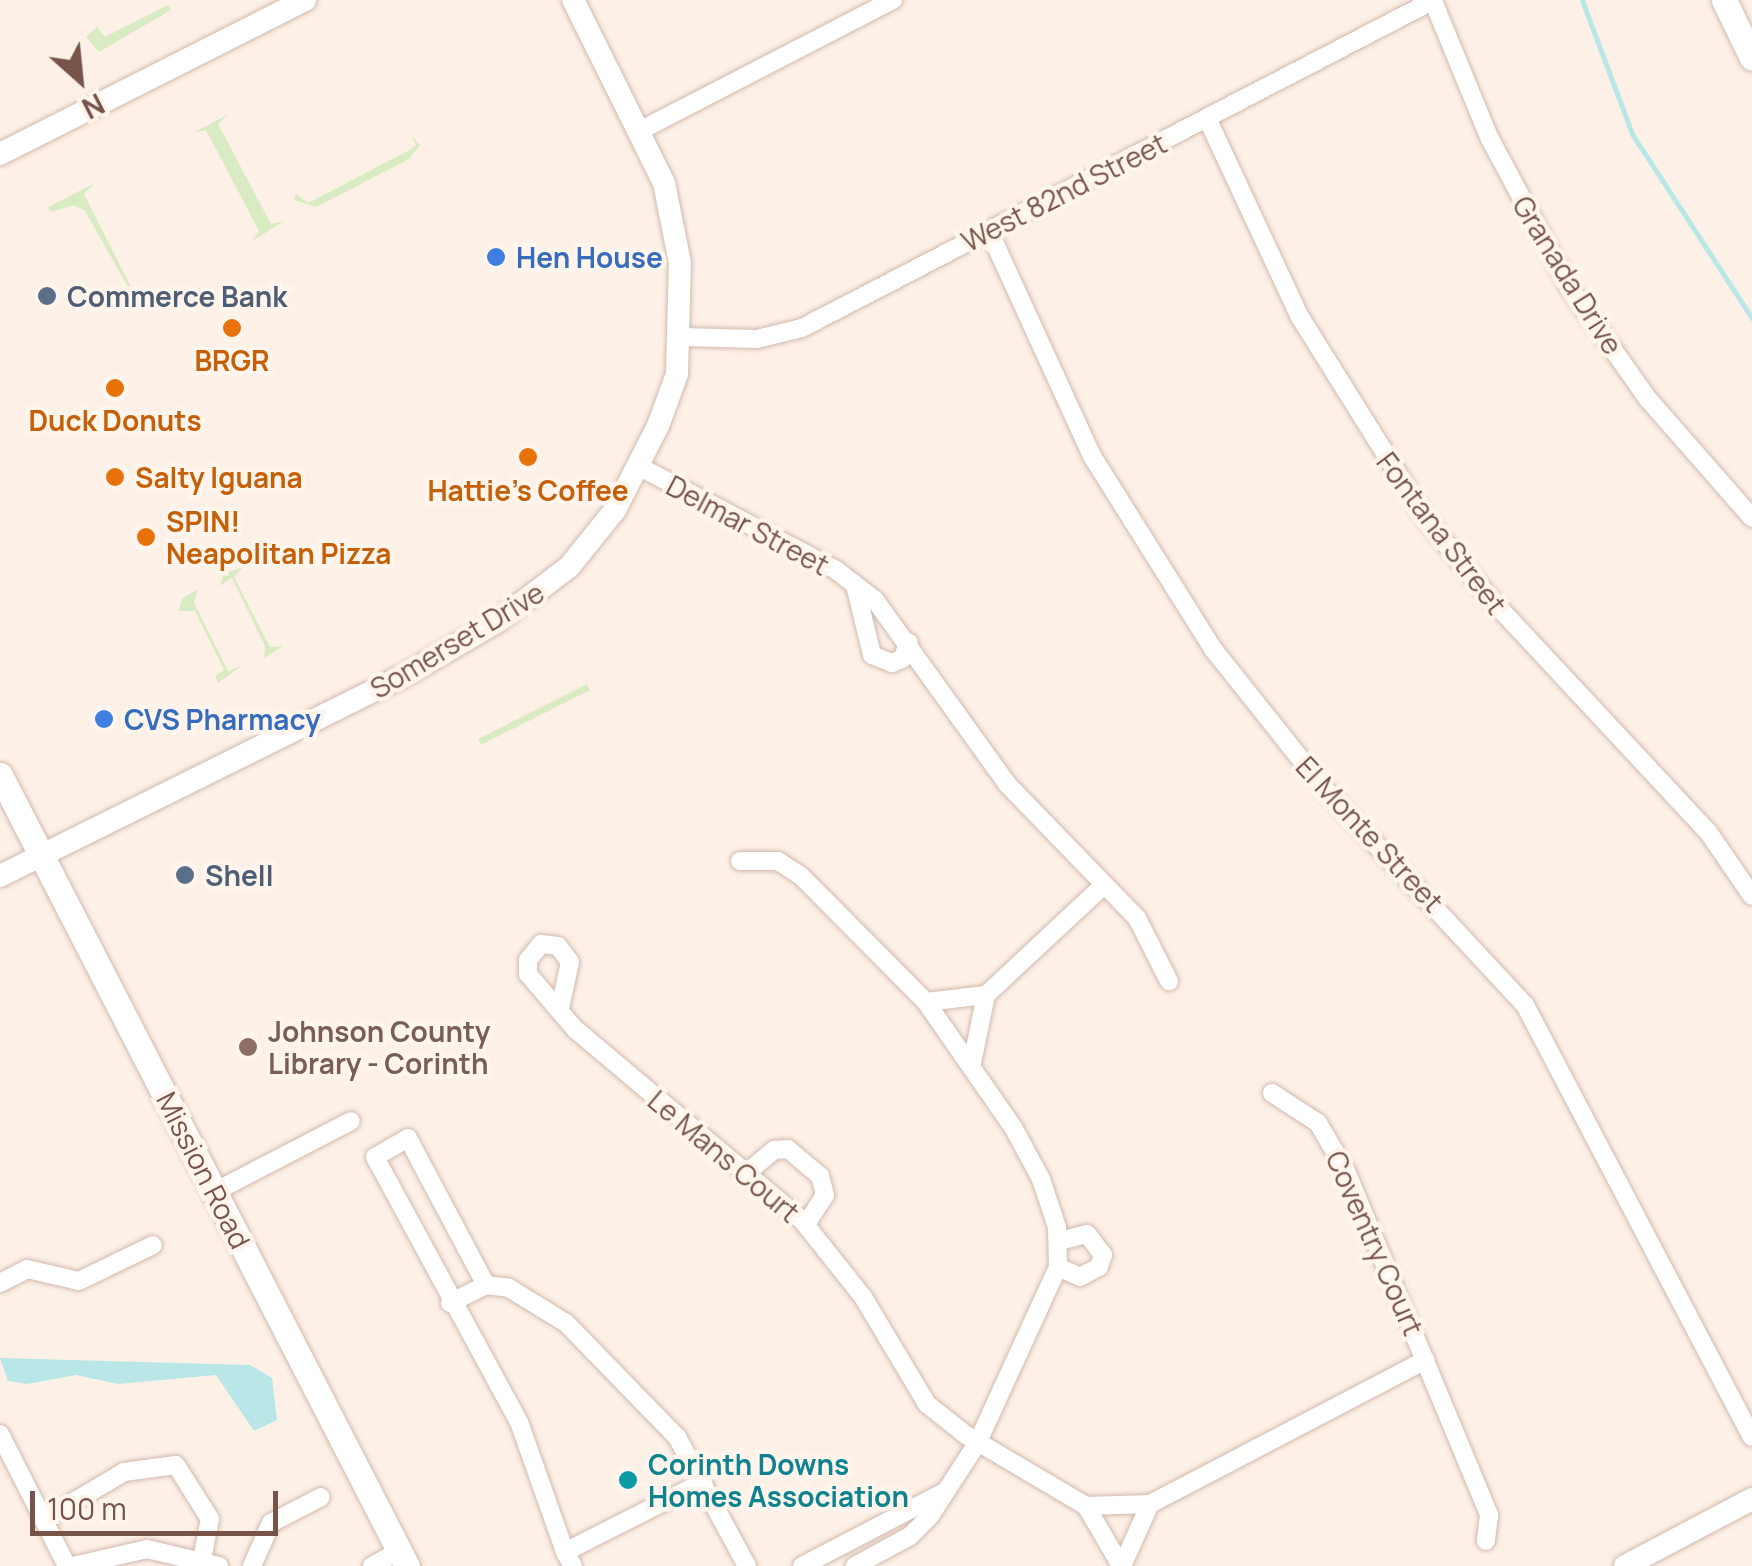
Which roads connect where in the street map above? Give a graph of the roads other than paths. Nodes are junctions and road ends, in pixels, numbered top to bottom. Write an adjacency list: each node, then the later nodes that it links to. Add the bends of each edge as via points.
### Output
1 (304, 0): 9 (street)
2 (574, 0): 8 (street, Somerset Drive)
3 (893, 0): 8 (street)
4 (1434, 0): 7 (street, West 82nd Street); 13 (street, Granada Drive, via 1490,139 1571,290 1648,398)
5 (1724, 0): 6 (main road)
6 (1752, 58)
7 (1207, 118): 10 (street, West 82nd Street); 21 (street, Fontana Street, via 1300,316 1426,519 1488,596 1709,832)
8 (641, 130): 11 (street, Somerset Drive, via 674,222)
9 (0, 154)
10 (989, 231): 11 (street, West 82nd Street, via 788,333); 40 (street, El Monte Street, via 1092,456 1213,649 1325,790 1498,970 1534,1019)
11 (682, 338): 12 (street, Somerset Drive, via 676,374)
12 (640, 467): 14 (street, Delmar Street); 17 (street, Somerset Drive, via 596,538 498,621 410,673)
13 (1752, 518)
14 (855, 585): 15 (street, Delmar Street); 15 (street, Delmar Street, via 872,655 892,663)
15 (910, 642): 20 (street, Delmar Street, via 1008,784)
16 (0, 775): 17 (main road, Mission Road)
17 (42, 854): 19 (street, Somerset Drive); 30 (main road, Mission Road)
18 (740, 861): 24 (street, via 778,861 801,876)
19 (0, 876)
20 (1104, 885): 22 (street, via 1154,942); 23 (street)
21 (1752, 896)
22 (1169, 981)
23 (986, 995): 24 (street); 26 (street)
24 (926, 1002): 26 (street)
25 (560, 1008): 29 (street, Le Mans Court, via 625,1074)
26 (972, 1063): 32 (street, via 1041,1179)
27 (1272, 1093): 38 (street, Coventry Court, via 1303,1109 1328,1137)
28 (351, 1120): 30 (street)
29 (749, 1171): 31 (street, Le Mans Court); 31 (street, via 774,1150 788,1149 820,1176 826,1195)
30 (214, 1192): 51 (main road, Mission Road)
31 (806, 1224): 41 (street, Le Mans Court, via 863,1297 927,1404)
32 (1058, 1241): 34 (street); 34 (street, via 1087,1234 1103,1255 1098,1267 1080,1277)
33 (153, 1245): 35 (street, via 78,1281 27,1270)
34 (1058, 1266): 41 (street)
35 (0, 1284)
36 (486, 1285): 37 (street); 37 (street, via 408,1138 374,1157); 42 (street, via 525,1295 566,1323 677,1437)
37 (450, 1303): 52 (street, via 519,1422)
38 (1426, 1360): 46 (street, Coventry Court); 49 (street, Coventry Court, via 1489,1515)
39 (0, 1434): 48 (street)
40 (1752, 1436)
41 (978, 1442): 43 (street); 47 (street)
42 (703, 1482): 52 (street); 57 (street)
43 (944, 1492): 50 (street); 59 (street, via 910,1536)
44 (322, 1498): 55 (street, via 272,1523)
45 (1752, 1499): 61 (street)
46 (1150, 1504): 47 (street, Coventry Court); 60 (street)
47 (1086, 1506): 60 (street)
48 (46, 1518): 53 (street, via 124,1472 176,1465 210,1519); 54 (street)
49 (1486, 1541)
50 (836, 1558): 58 (street)
51 (403, 1559): 56 (street)
52 (569, 1559)
53 (211, 1562): 54 (street, via 147,1549)
54 (70, 1566)
55 (252, 1566)
56 (372, 1566)
57 (747, 1566)
58 (802, 1566)
59 (856, 1566)
60 (1122, 1566)
61 (1626, 1566)

